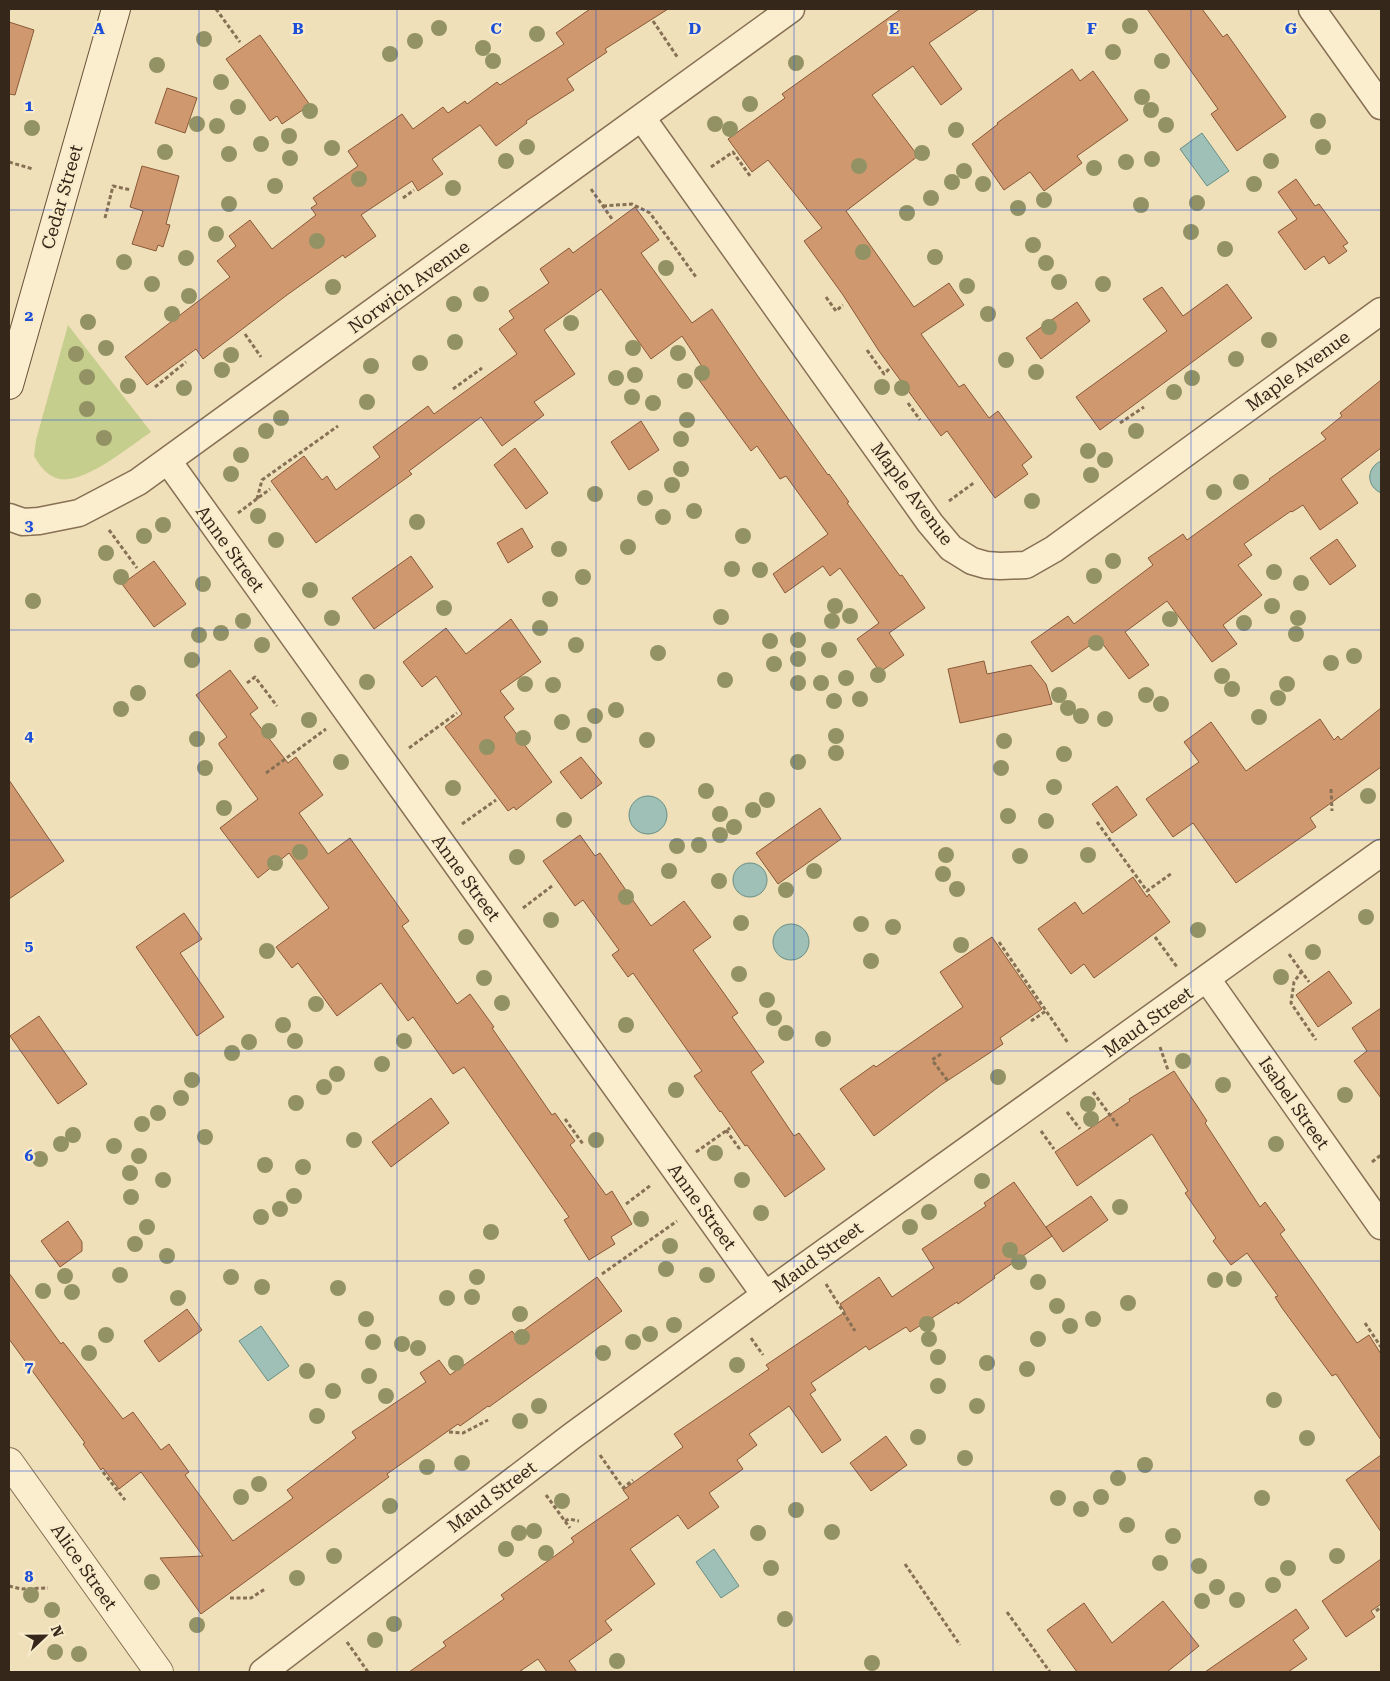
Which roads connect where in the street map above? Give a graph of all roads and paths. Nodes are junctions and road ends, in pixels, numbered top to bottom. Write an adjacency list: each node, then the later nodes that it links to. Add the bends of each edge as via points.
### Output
1 (116, 9): 31 (main road, Cedar Street)
2 (216, 9): 6 (path)
3 (791, 9): 9 (street, Norwich Avenue)
4 (1312, 9): 8 (street)
5 (653, 21): 7 (path)
6 (240, 42)
7 (678, 58)
8 (1381, 106)
9 (642, 118): 24 (street, Maple Avenue, via 930,524 951,548 975,562 1000,566 1026,564 1054,549); 39 (street, Norwich Avenue)
10 (9, 162): 11 (path)
11 (34, 169)
12 (706, 171): 13 (path, via 732,152)
13 (750, 176)
14 (591, 188): 18 (path)
15 (131, 190): 19 (path, via 113,186)
16 (414, 190): 17 (path)
17 (403, 198)
18 (603, 206): 20 (path); 21 (path, via 632,204 650,213)
19 (105, 218)
20 (612, 219)
21 (696, 278)
22 (826, 297): 23 (path, via 836,311)
23 (843, 305)
24 (1381, 310)
25 (245, 334): 27 (path)
26 (867, 350): 30 (path, via 884,374)
27 (261, 357)
28 (186, 362): 32 (path)
29 (482, 368): 33 (path)
30 (889, 370)
31 (9, 385)
32 (155, 387)
33 (453, 389)
34 (908, 403): 36 (path)
35 (1144, 407): 37 (path)
36 (920, 420)
37 (1120, 423)
38 (338, 426): 42 (path, via 262,480)
39 (168, 461): 44 (street, Norwich Avenue, via 138,482 79,512 38,521 23,522); 45 (street, Anne Street)
40 (975, 482): 43 (path)
41 (270, 489): 42 (path)
42 (257, 499): 45 (path)
43 (947, 503)
44 (9, 517)
45 (216, 529): 52 (street, Anne Street)
46 (109, 530): 47 (path)
47 (137, 568)
48 (247, 683): 49 (path, via 255,677)
49 (277, 706)
50 (457, 713): 52 (path)
51 (332, 724): 53 (path)
52 (385, 765): 58 (street, Anne Street)
53 (266, 773)
54 (1331, 788): 56 (path)
55 (496, 800): 58 (path)
56 (1332, 811)
57 (1097, 822): 60 (path, via 1148,891)
58 (440, 841): 62 (street, Anne Street)
59 (1381, 853): 68 (street, Maud Street)
60 (1172, 873)
61 (552, 886): 62 (path)
62 (500, 926): 87 (street, Anne Street)
63 (1155, 937): 68 (path)
64 (999, 942): 69 (path)
65 (1285, 948): 66 (path)
66 (1302, 971): 67 (path); 71 (path, via 1294,982 1291,998)
67 (1310, 982)
68 (1200, 984): 77 (street, Maud Street); 90 (street, Isabel Street)
69 (1046, 1011): 72 (path); 77 (path)
70 (1305, 1012): 71 (path)
71 (1299, 1015): 74 (path)
72 (1031, 1021)
73 (1158, 1039): 76 (path)
74 (1316, 1040)
75 (941, 1054): 78 (path, via 932,1060)
76 (1168, 1070)
77 (1087, 1077): 82 (path); 93 (street, Maud Street)
78 (948, 1081)
79 (1064, 1107): 83 (path)
80 (565, 1119): 84 (path)
81 (1037, 1126): 86 (path)
82 (1118, 1126)
83 (1080, 1130)
84 (583, 1144)
85 (742, 1146): 87 (path, via 739,1148 728,1129)
86 (1054, 1149)
87 (666, 1175): 88 (path); 93 (street, Anne Street)
88 (626, 1204)
89 (682, 1217): 91 (path)
90 (1381, 1226)
91 (602, 1274)
92 (823, 1279): 95 (path)
93 (765, 1295): 121 (street, Maud Street, via 572,1436)
94 (1365, 1323): 97 (path)
95 (855, 1330)
96 (748, 1334): 98 (path)
97 (1381, 1347)
98 (763, 1356)
99 (488, 1420): 100 (path, via 464,1433)
100 (449, 1432)
101 (600, 1455): 104 (path, via 623,1488)
102 (9, 1462): 120 (main road, Alice Street)
103 (103, 1472): 106 (path)
104 (633, 1480)
105 (546, 1495): 107 (path)
106 (125, 1500)
107 (565, 1521): 108 (path); 109 (path)
108 (579, 1521)
109 (570, 1528)
110 (905, 1564): 119 (path)
111 (9, 1586): 112 (path)
112 (48, 1588)
113 (265, 1589): 114 (path, via 252,1598)
114 (230, 1598)
115 (1381, 1607): 116 (path)
116 (1376, 1611)
117 (1007, 1612): 123 (path)
118 (346, 1640): 122 (path)
119 (960, 1645)
120 (159, 1672)
121 (264, 1672)
122 (368, 1672)
123 (1050, 1672)

